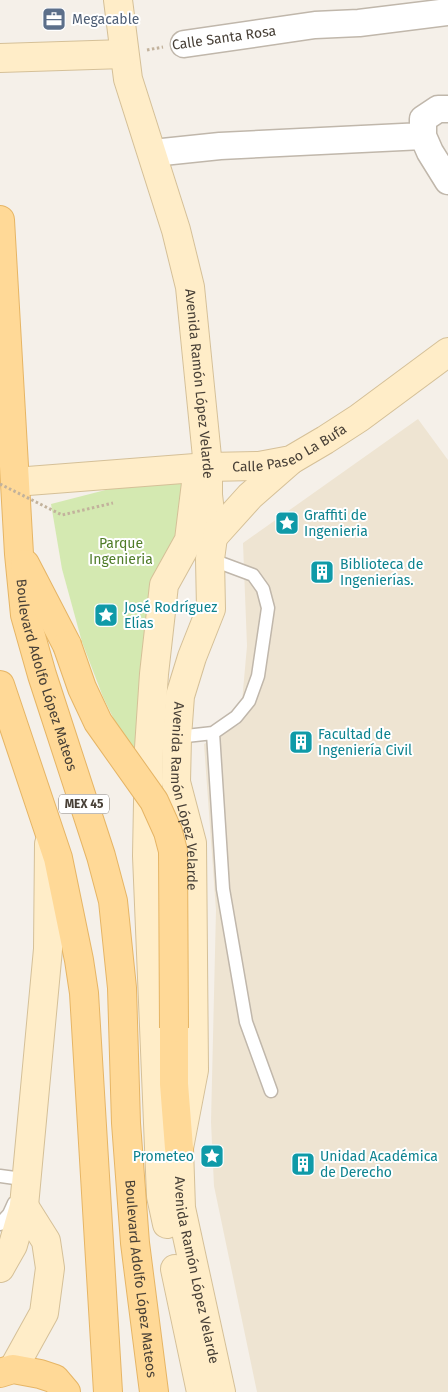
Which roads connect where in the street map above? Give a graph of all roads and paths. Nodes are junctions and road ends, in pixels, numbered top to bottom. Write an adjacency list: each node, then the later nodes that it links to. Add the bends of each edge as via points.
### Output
1 (107, 0): 6 (street, Avenida Ramón López Velarde)
2 (118, 0): 6 (street, Avenida Ramón López Velarde)
3 (358, 11): 4 (street, Calle Santa Rosa); 5 (street, Calle Santa Rosa, via 316,25)
4 (448, 12)
5 (184, 44): 6 (path, Calle Santa Rosa)
6 (119, 54): 7 (street); 10 (street, Avenida Ramón López Velarde); 15 (street, Avenida Ramón López Velarde, via 122,87 162,215 180,288)
7 (0, 58)
8 (448, 109): 9 (street, via 438,109 423,119)
9 (423, 136): 10 (street, via 220,146); 11 (street)
10 (153, 153): 15 (street, Avenida Ramón López Velarde, via 190,288)
11 (448, 181)
12 (0, 220): 16 (main road, Boulevard Adolfo López Mateos / MEX 45)
13 (448, 352): 14 (street, Calle Paseo La Bufa, via 352,422)
14 (291, 460): 15 (street, Calle Paseo La Bufa, via 259,466); 18 (street, via 250,496)
15 (202, 468): 16 (street, Calle Paseo La Bufa); 18 (street, Avenida Ramón López Velarde, via 208,495); 20 (street, Avenida Ramón López Velarde, via 189,540 164,585)
16 (8, 483): 17 (path, bridge, via 62,515); 19 (main road, Boulevard Adolfo López Mateos / MEX 45)
17 (113, 503)
18 (212, 548): 22 (street, Avenida Ramón López Velarde, via 212,609); 23 (lane, via 252,575 263,590 268,608 258,676 249,701 236,717)
19 (19, 554): 27 (main road, bridge, via 67,645 98,722 154,801 170,838 175,897 173,1061); 36 (main road, Boulevard Adolfo López Mateos / MEX 45, via 25,615 34,650 113,901 122,988 126,1123 135,1243)
20 (154, 674): 22 (street); 37 (street, Avenida Ramón López Velarde, via 147,856 161,1196)
21 (0, 685): 25 (main road, MEX 45)
22 (180, 696): 24 (street, Avenida Ramón López Velarde)
23 (213, 733): 24 (lane); 26 (lane, via 223,889 246,1022)
24 (177, 737): 27 (street, Avenida Ramón López Velarde, via 176,782 192,843 194,1060)
25 (49, 833): 30 (street, via 48,949); 35 (main road, MEX 45, via 58,858 84,993)
26 (272, 1091)
27 (179, 1148): 38 (street, Avenida Ramón López Velarde, via 181,1208)
28 (0, 1176): 29 (lane)
29 (14, 1178): 30 (lane, via 23,1187); 31 (lane, via 14,1202)
30 (24, 1206): 32 (street, via 13,1245); 33 (street, via 46,1240 50,1268 44,1313)
31 (0, 1224)
32 (0, 1268)
33 (6, 1371): 34 (main road, via 40,1374 55,1379)
34 (66, 1392)
35 (108, 1392)
36 (154, 1392)
37 (201, 1392)
38 (221, 1392)

